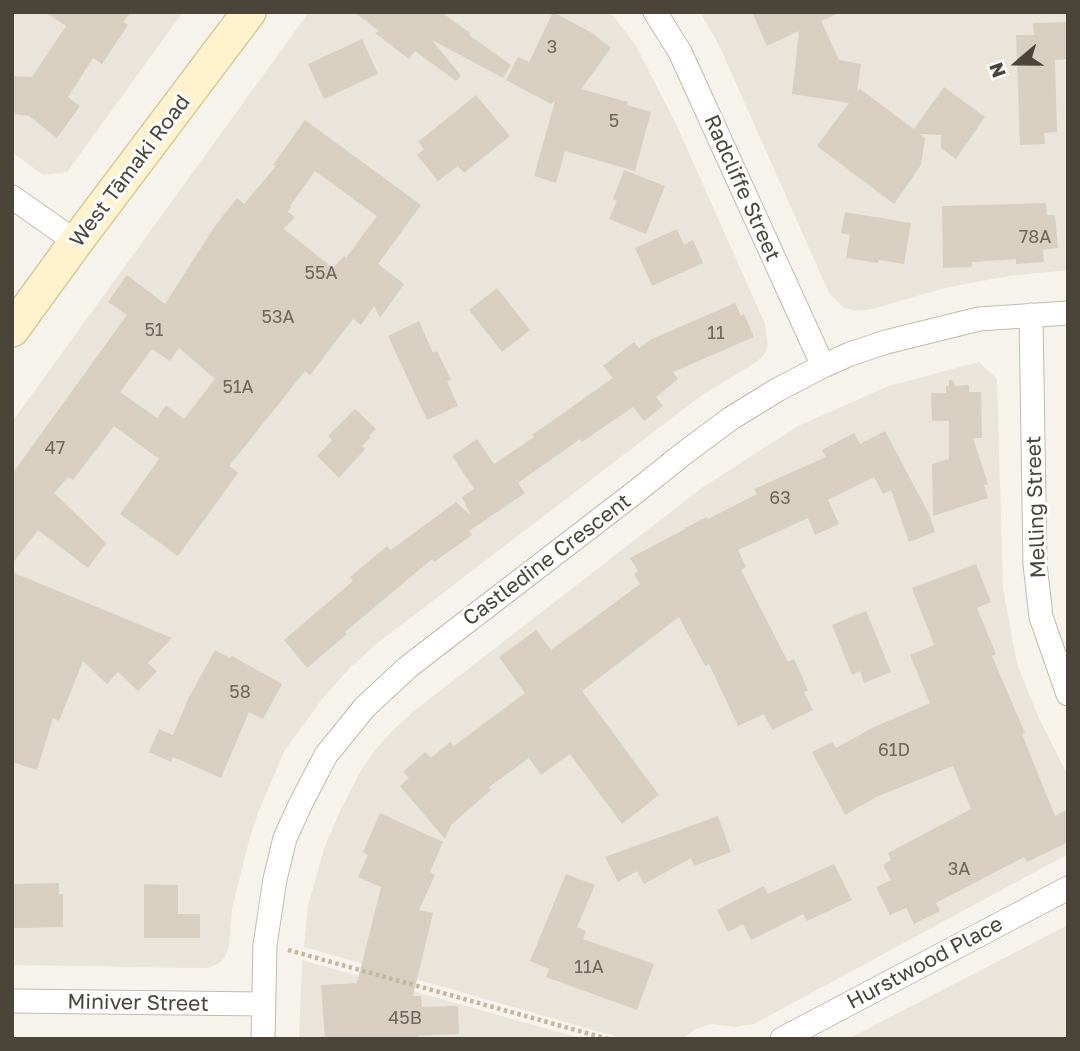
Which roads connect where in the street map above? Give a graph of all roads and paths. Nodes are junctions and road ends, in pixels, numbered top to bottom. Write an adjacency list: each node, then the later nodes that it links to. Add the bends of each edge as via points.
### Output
1 (249, 12): 4 (main road, West Tāmaki Road)
2 (654, 12): 8 (street, Radcliffe Street, via 680,52)
3 (12, 197): 4 (street)
4 (76, 242): 7 (main road, West Tāmaki Road)
5 (1068, 313): 6 (street, Castledine Crescent)
6 (1031, 315): 8 (street, Castledine Crescent, via 979,319 886,342); 9 (street, Melling Street, via 1035,564 1041,617)
7 (12, 330)
8 (823, 366): 13 (street, Castledine Crescent, via 730,419 408,667 365,707 326,755 285,838 268,919)
9 (1068, 694)
10 (1068, 888): 16 (street, Hurstwood Place)
11 (282, 948): 15 (path)
12 (12, 1001): 13 (street, Miniver Street)
13 (263, 1004): 14 (street, Castledine Crescent)
14 (262, 1039)
15 (608, 1039)
16 (782, 1039)

